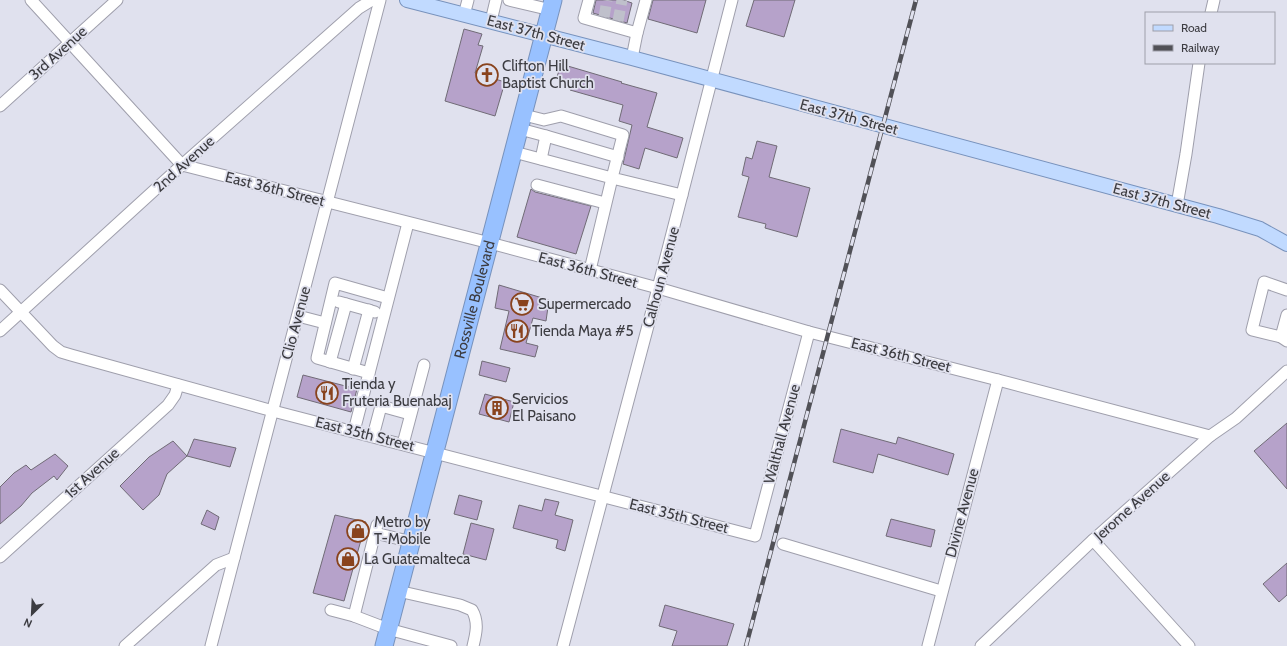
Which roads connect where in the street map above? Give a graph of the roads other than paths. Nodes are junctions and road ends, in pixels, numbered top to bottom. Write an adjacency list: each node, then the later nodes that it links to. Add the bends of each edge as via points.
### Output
1 (31, 0): 19 (street)
2 (117, 0): 19 (street, 3rd Avenue)
3 (372, 0): 29 (street, 2nd Avenue, via 359,8)
4 (380, 0): 33 (street, Clio Avenue)
5 (407, 0): 15 (main road, East 37th Street)
6 (468, 0): 15 (street)
7 (496, 0): 16 (street)
8 (509, 0): 13 (street)
9 (589, 0): 17 (street, via 584,18 603,20)
10 (646, 0): 17 (street)
11 (732, 0): 22 (street, Calhoun Avenue)
12 (1214, 0): 14 (street)
13 (552, 5): 18 (highway, Rossville Boulevard)
14 (1211, 12)
15 (464, 15): 16 (main road, East 37th Street)
16 (491, 22): 18 (main road, East 37th Street)
17 (637, 33): 20 (street)
18 (544, 35): 20 (main road, East 37th Street); 24 (highway, Rossville Boulevard)
19 (69, 43): 23 (street, 3rd Avenue); 29 (street)
20 (632, 58): 22 (main road, East 37th Street)
21 (1198, 64): 35 (street)
22 (712, 80): 32 (street, Calhoun Avenue); 35 (main road, East 37th Street)
23 (0, 106)
24 (522, 122): 25 (street); 26 (highway, Rossville Boulevard); 27 (street, via 561,116 622,134)
25 (546, 136): 27 (street); 28 (street)
26 (514, 152): 28 (street); 37 (highway, Rossville Boulevard)
27 (618, 157): 30 (street)
28 (541, 159): 30 (street)
29 (182, 166): 33 (street, East 36th Street); 47 (street, 2nd Avenue)
30 (612, 178): 32 (street); 34 (street)
31 (537, 185): 34 (street)
32 (682, 195): 40 (street, Calhoun Avenue)
33 (328, 202): 36 (street, East 36th Street); 50 (street, Clio Avenue)
34 (605, 203): 39 (street)
35 (1177, 205): 38 (main road, East 37th Street, via 1260,229)
36 (408, 223): 37 (street, East 36th Street); 43 (street)
37 (490, 243): 39 (street, East 36th Street); 68 (highway, Rossville Boulevard)
38 (1287, 244)
39 (590, 270): 40 (street, East 36th Street)
40 (658, 288): 53 (street, East 36th Street); 69 (street, Calhoun Avenue)
41 (0, 290): 47 (street, East 35th Street)
42 (1287, 290): 54 (street, via 1264,282 1252,330)
43 (388, 298): 44 (street, via 335,283); 48 (street)
44 (331, 300): 45 (street); 51 (street)
45 (346, 304): 46 (street); 55 (street)
46 (369, 310): 48 (street); 57 (street)
47 (20, 312): 52 (street, 2nd Avenue); 61 (street, East 35th Street, via 61,352)
48 (384, 314): 59 (street)
49 (1287, 315): 54 (street)
50 (298, 316): 51 (street); 62 (street, Clio Avenue)
51 (325, 323): 55 (street, via 317,358)
52 (0, 331)
53 (809, 332): 60 (street, East 36th Street); 70 (street, Walthall Avenue)
54 (1284, 339)
55 (330, 362): 57 (street)
56 (424, 366): 63 (street)
57 (353, 369): 59 (street)
58 (1287, 371): 66 (street, Jerome Avenue, via 1236,418)
59 (369, 373): 64 (street)
60 (998, 380): 66 (street, East 36th Street); 76 (street, Divine Avenue)
61 (178, 385): 62 (street, East 35th Street); 74 (street, 1st Avenue, via 168,405)
62 (273, 410): 64 (street, East 35th Street); 75 (street, Clio Avenue)
63 (410, 414): 65 (street, via 381,406); 67 (street)
64 (354, 431): 65 (street, East 35th Street)
65 (373, 436): 67 (street, East 35th Street)
66 (1210, 436): 71 (street, Jerome Avenue)
67 (403, 444): 68 (street, East 35th Street)
68 (435, 452): 69 (street, East 35th Street); 72 (highway, Rossville Boulevard)
69 (603, 497): 70 (street, East 35th Street); 86 (street, Calhoun Avenue)
70 (755, 536)
71 (1093, 540): 88 (street, Jerome Avenue); 89 (street)
72 (412, 542): 77 (highway, Rossville Boulevard); 79 (street, via 376,529)
73 (783, 544): 76 (street)
74 (0, 557)
75 (234, 558): 82 (street, via 216,566); 83 (street, Clio Avenue)
76 (941, 591): 87 (street, Divine Avenue)
77 (398, 592): 80 (highway, Rossville Boulevard); 81 (street, via 460,605 472,610 476,618)
78 (331, 610): 79 (street)
79 (354, 616): 80 (street)
80 (388, 629): 84 (highway, Rossville Boulevard); 85 (street)
81 (474, 641)
82 (125, 646)
83 (211, 646)
84 (384, 646)
85 (451, 646)
86 (563, 646)
87 (928, 646)
88 (981, 646)
89 (1189, 646)

